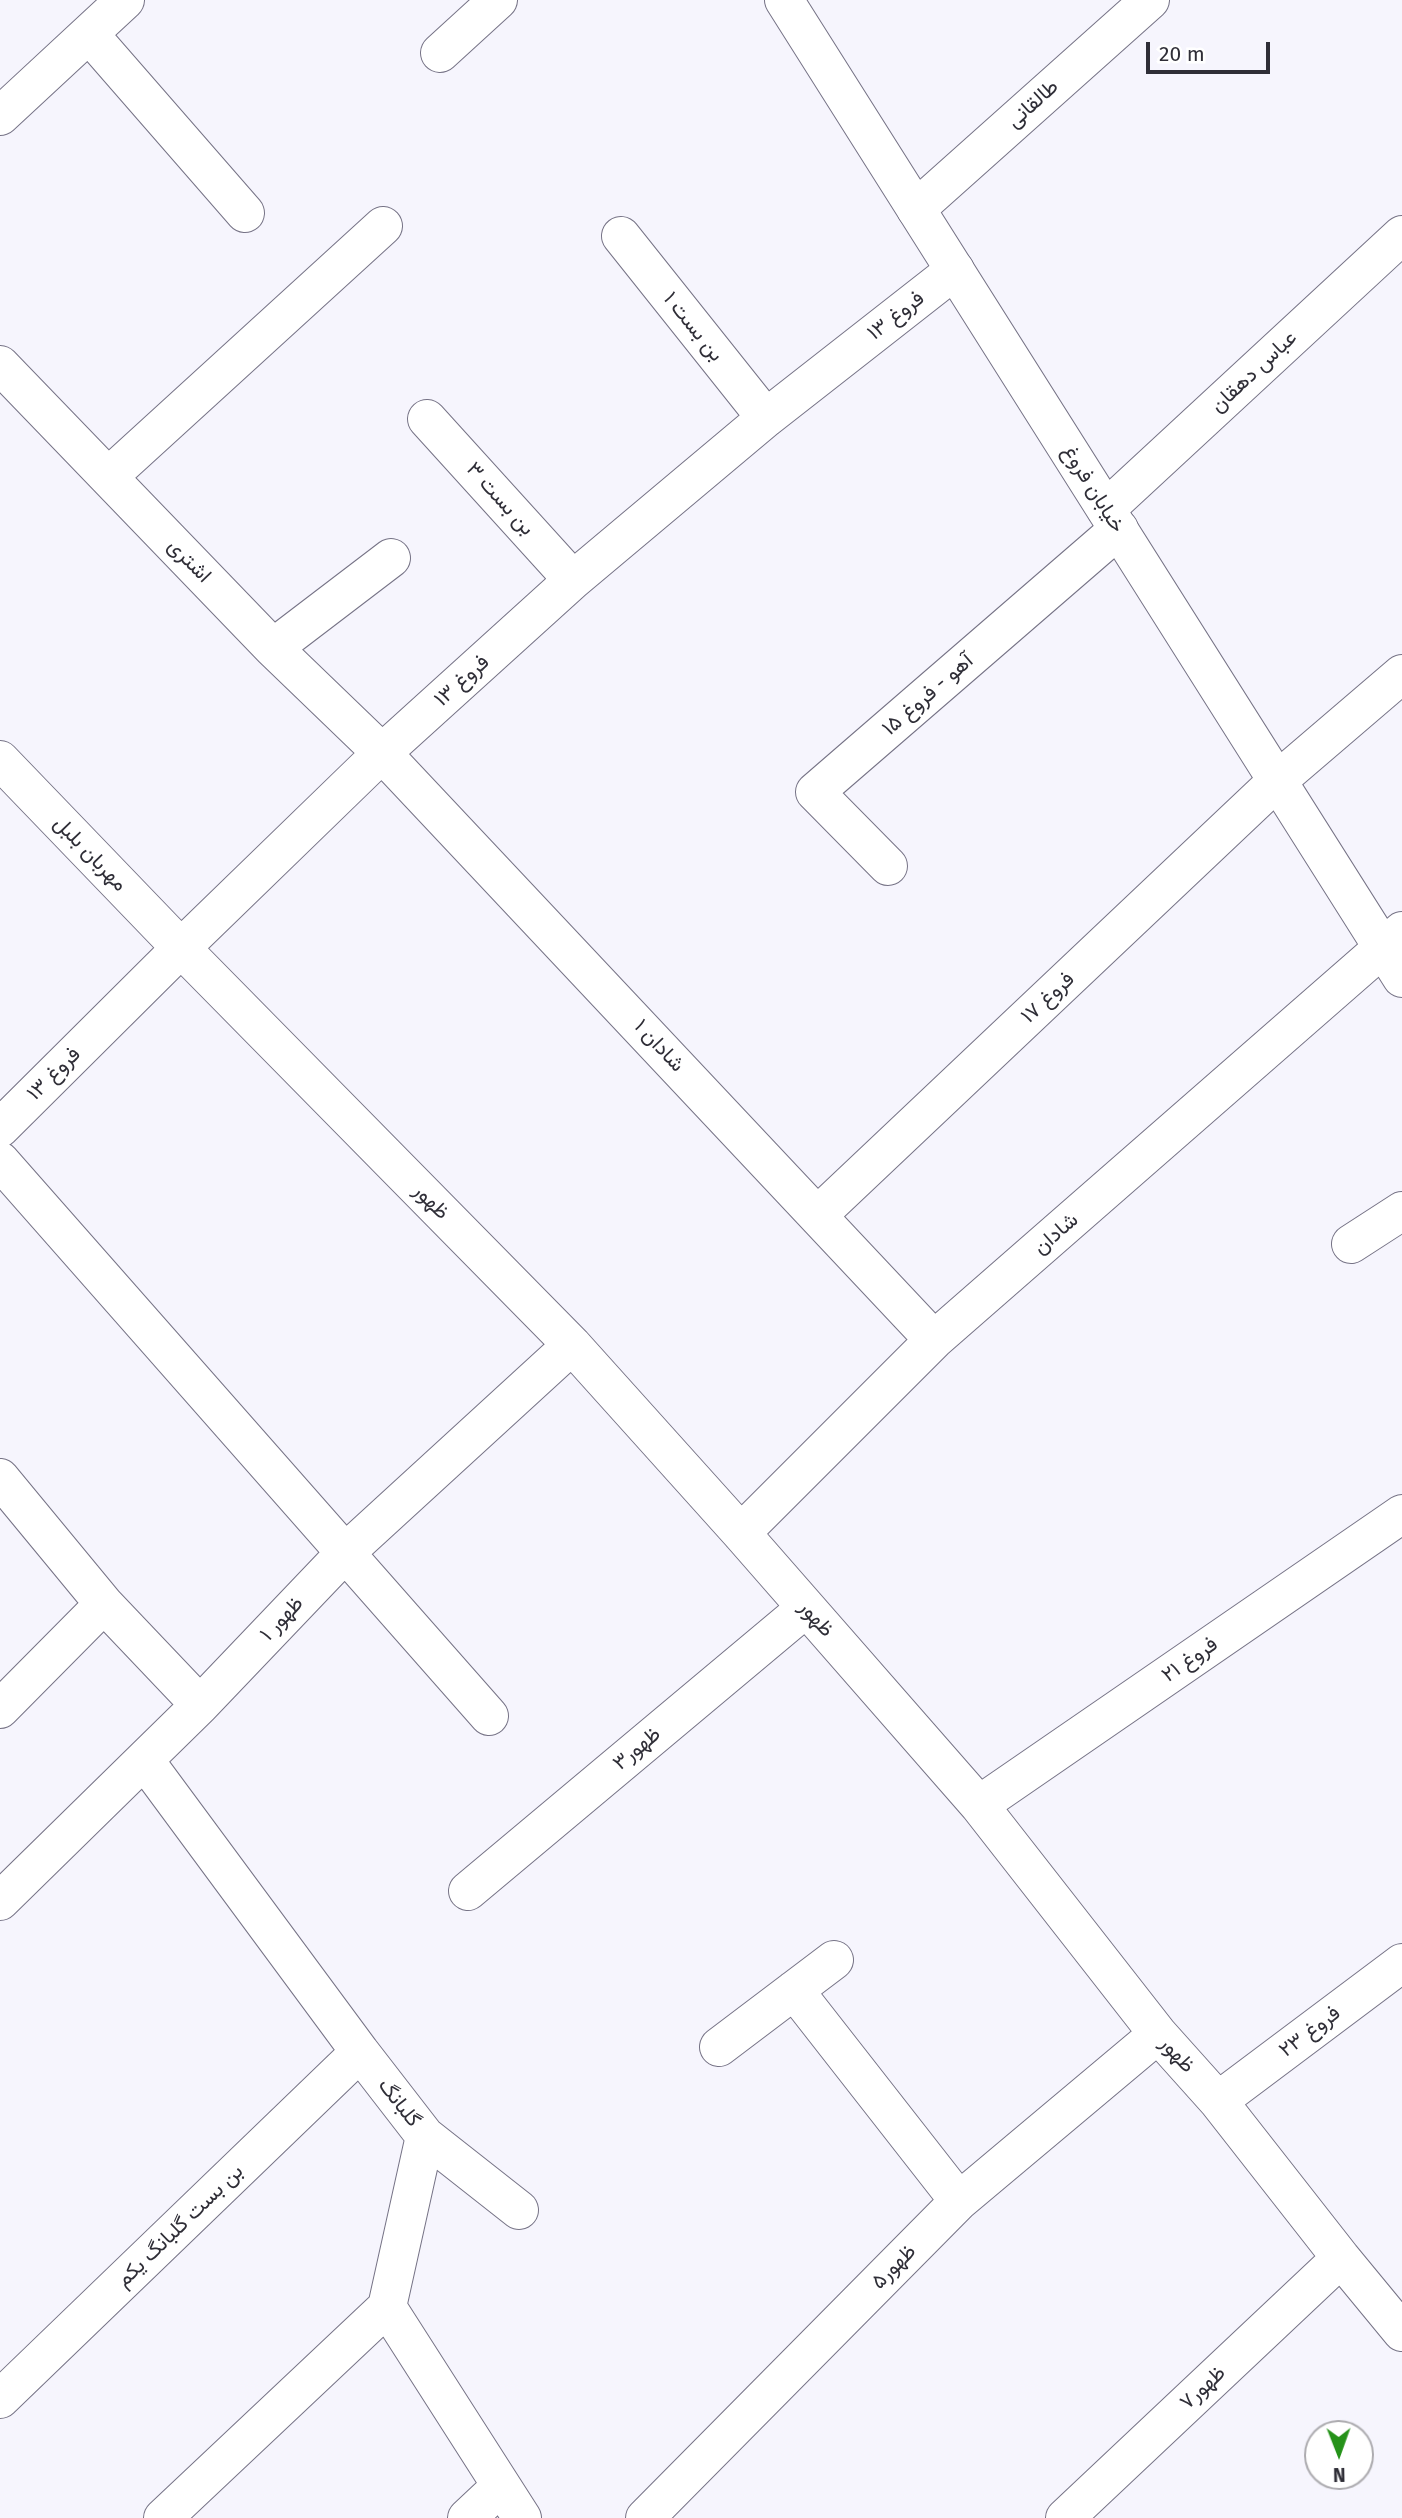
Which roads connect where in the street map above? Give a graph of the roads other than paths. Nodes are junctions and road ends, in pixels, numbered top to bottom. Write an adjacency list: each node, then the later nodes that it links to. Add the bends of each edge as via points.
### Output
1 (125, 0): 5 (street)
2 (498, 0): 6 (street)
3 (785, 0): 8 (street, خیابان فروغ)
4 (1150, 0): 8 (street, طالقانی)
5 (89, 34): 7 (street); 9 (street)
6 (440, 53)
7 (0, 117)
8 (916, 209): 13 (street, خیابان فروغ)
9 (245, 213)
10 (383, 226): 17 (street)
11 (1402, 235): 18 (street, عباس دهقان)
12 (621, 236): 15 (street, بن بست ۱)
13 (955, 270): 15 (street, فروغ ۱۳); 18 (street, خیابان فروغ)
14 (0, 365): 17 (street, اشتری)
15 (766, 418): 20 (street, فروغ ۱۳)
16 (427, 419): 20 (street, بن بست ۳)
17 (108, 477): 21 (street, اشتری)
18 (1112, 519): 25 (street, خیابان فروغ); 26 (street, آهو - فروغ ۱۵, via 815,792)
19 (391, 558): 21 (street)
20 (573, 580): 23 (street, فروغ ۱۳)
21 (273, 648): 23 (street, اشتری)
22 (1402, 674): 25 (street, فروغ ۱۷)
23 (383, 754): 27 (street, فروغ ۱۳); 32 (street, شادان ۱)
24 (0, 760): 27 (street, مهربان بلبل)
25 (1277, 781): 28 (street, خیابان فروغ); 32 (street, فروغ ۱۷)
26 (888, 866)
27 (181, 948): 29 (street, فروغ ۱۳); 35 (street, ظهور)
28 (1395, 952): 34 (street, شادان)
29 (0, 1128)
30 (0, 1161): 39 (street)
31 (1402, 1211): 33 (street)
32 (818, 1215): 34 (street, شادان ۱)
33 (1351, 1244)
34 (934, 1340): 38 (street, شادان)
35 (572, 1345): 38 (street, ظهور); 39 (street, ظهور ۱)
36 (0, 1478): 40 (street)
37 (1402, 1514): 46 (street, فروغ ۲۱)
38 (741, 1533): 41 (street, ظهور)
39 (346, 1552): 42 (street, ظهور ۱); 44 (street)
40 (104, 1604): 42 (street); 43 (street)
41 (806, 1608): 46 (street, ظهور); 47 (street, ظهور۳)
42 (200, 1705): 45 (street, ظهور ۱)
43 (0, 1709)
44 (489, 1716)
45 (145, 1761): 48 (street, ظهور ۱); 54 (street, گلبانگ)
46 (979, 1805): 52 (street, ظهور)
47 (468, 1891)
48 (0, 1901)
49 (834, 1960): 51 (street)
50 (1402, 1963): 55 (street, فروغ ۲۳)
51 (794, 1990): 53 (street); 57 (street)
52 (1158, 2034): 55 (street, ظهور); 57 (street, ظهور۵)
53 (719, 2048)
54 (360, 2052): 56 (street, گلبانگ); 62 (street, بن بست گلبانگ یکم)
55 (1218, 2101): 59 (street, ظهور)
56 (425, 2136): 58 (street); 60 (street, گلبانگ)
57 (959, 2202): 67 (street, ظهور۵)
58 (519, 2210)
59 (1340, 2258): 61 (street, ظهور); 68 (street, ظهور۷)
60 (387, 2306): 63 (street); 64 (street)
61 (1402, 2332)
62 (0, 2399)
63 (500, 2487): 65 (street); 66 (street)
64 (163, 2518)
65 (467, 2518)
66 (522, 2518)
67 (645, 2518)
68 (1065, 2518)

